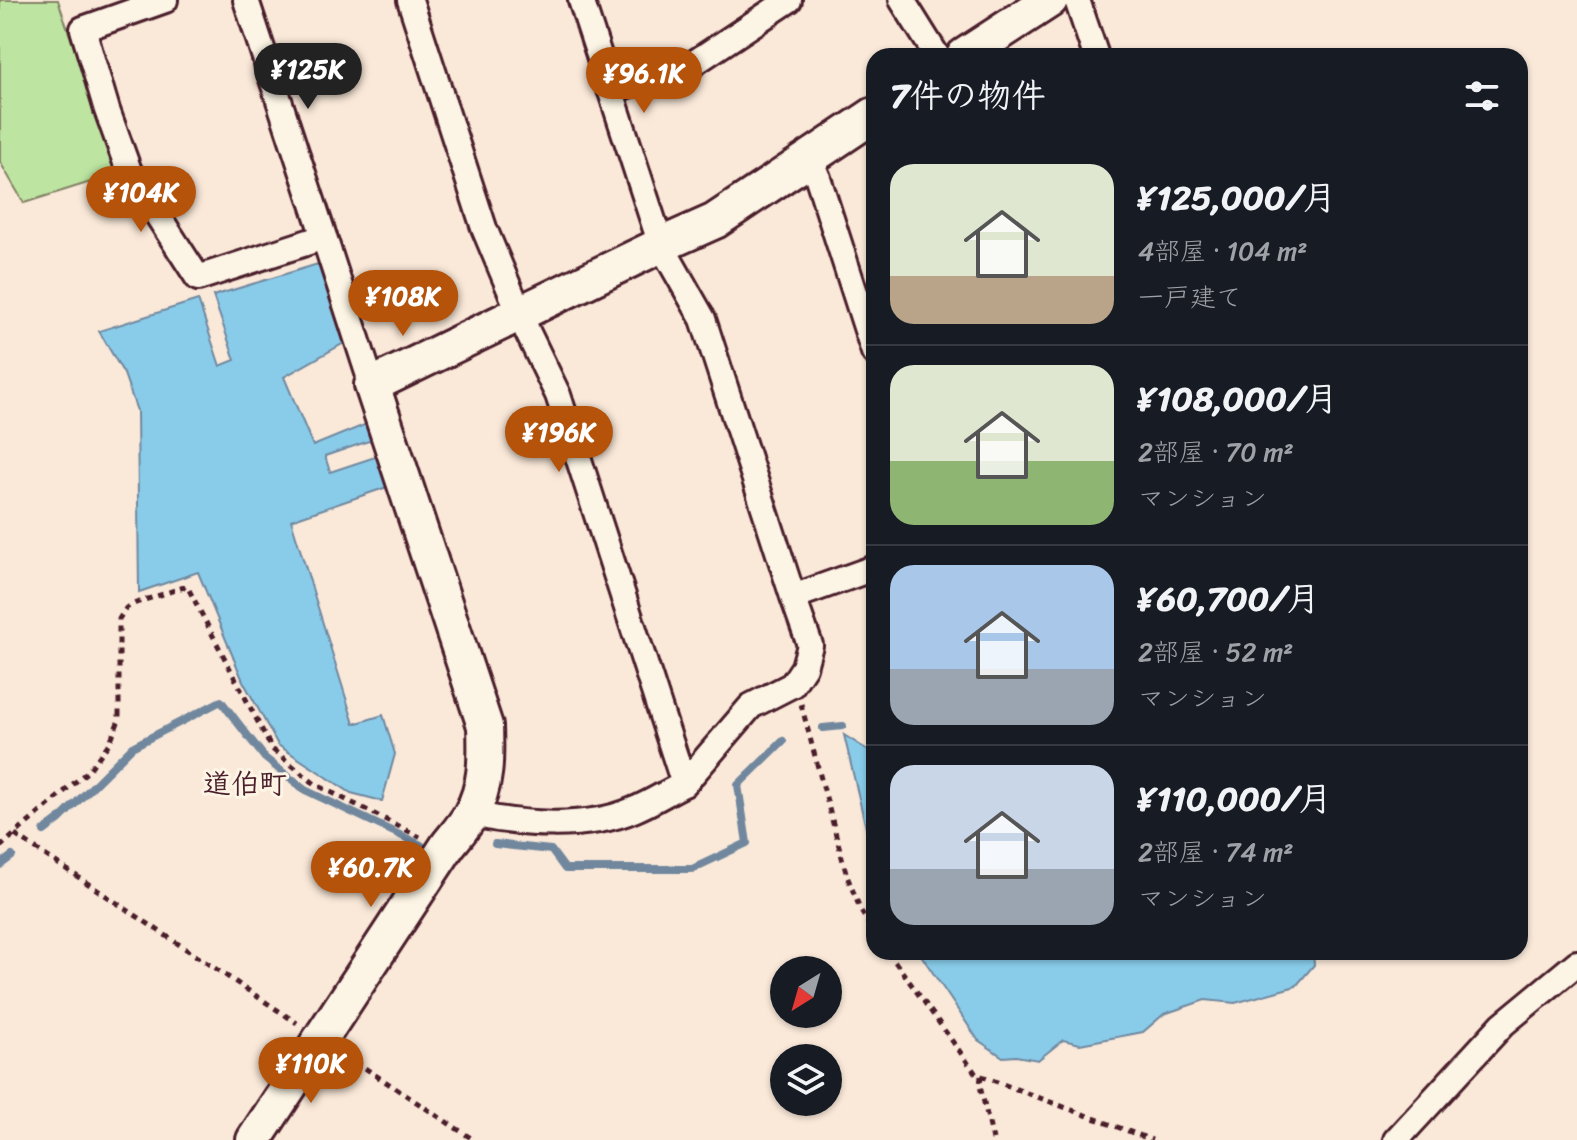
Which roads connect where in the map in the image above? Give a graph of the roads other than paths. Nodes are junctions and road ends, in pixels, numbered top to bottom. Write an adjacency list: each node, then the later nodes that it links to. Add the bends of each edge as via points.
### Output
1 (165, 0): 15 (street, via 83,29 129,171 198,278)
2 (246, 0): 15 (street)
3 (410, 0): 17 (street, via 484,228)
4 (581, 0): 12 (street)
5 (789, 0): 12 (street, via 685,69)
6 (902, 0): 9 (street)
7 (1050, 0): 10 (street)
8 (1077, 0): 11 (street)
9 (932, 48)
10 (976, 48)
11 (1093, 48)
12 (610, 90): 16 (street)
13 (866, 120): 14 (street)
14 (809, 158): 16 (street, via 715,221); 18 (street)
15 (324, 237): 19 (street)
16 (661, 245): 17 (street); 21 (street, via 703,319)
17 (520, 313): 19 (street); 22 (street, via 558,395)
18 (866, 327)
19 (372, 385): 23 (street, via 485,726 483,785)
20 (866, 571): 21 (street)
21 (793, 597): 22 (street, via 810,645 804,667 792,685 751,706)
22 (684, 784): 23 (street, via 631,811 583,824 501,821)
23 (472, 814): 25 (street)
24 (1577, 963): 26 (street, via 1503,1024)
25 (254, 1140)
26 (1396, 1140)

